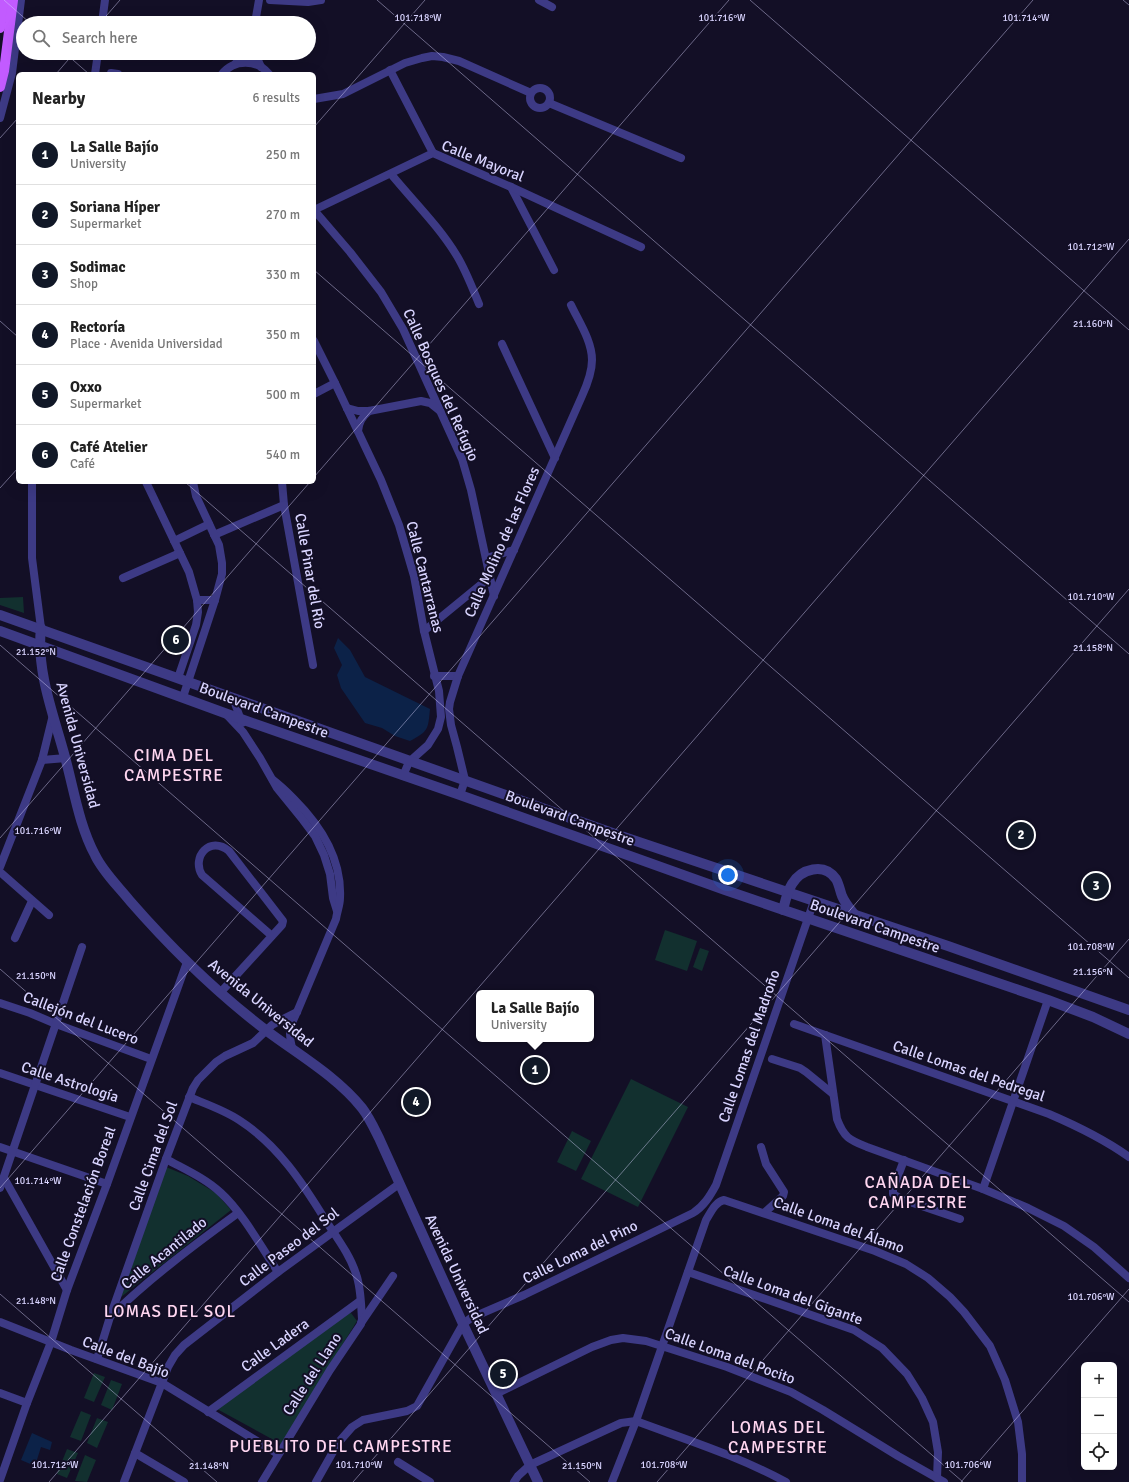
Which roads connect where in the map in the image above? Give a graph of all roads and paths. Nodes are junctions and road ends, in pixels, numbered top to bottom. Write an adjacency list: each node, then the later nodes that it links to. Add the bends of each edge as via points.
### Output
1 (4, 0): 13 (main road)
2 (13, 0): 21 (main road)
3 (21, 0): 10 (street)
4 (105, 0): 11 (street)
5 (259, 0): 12 (street)
6 (270, 0): 7 (street)
7 (321, 0)
8 (539, 0): 9 (street)
9 (552, 7)
10 (18, 16)
11 (103, 16)
12 (256, 16)
13 (0, 28)
14 (16, 28): 21 (street)
15 (97, 60): 22 (street)
16 (239, 60): 18 (street)
17 (258, 60): 19 (street)
18 (236, 63): 19 (street, via 249,62); 23 (street)
19 (261, 67): 24 (street)
20 (390, 70): 26 (street, via 422,58 443,57 459,61); 27 (street, via 343,94); 30 (street)
21 (8, 72): 25 (main road); 29 (street)
22 (95, 72)
23 (224, 72)
24 (267, 72)
25 (0, 87)
26 (530, 93): 28 (street, via 538,88 545,89 550,97); 28 (street, via 530,100 535,108 544,108)
27 (316, 99)
28 (549, 103): 31 (street)
29 (0, 118)
30 (433, 153): 32 (street, Calle Mayoral); 33 (street, Calle Mayoral)
31 (681, 158)
32 (391, 174): 34 (street, Calle Mayoral); 38 (street, via 456,256)
33 (511, 187): 36 (street, Calle Mayoral); 37 (street)
34 (316, 209)
35 (316, 212): 46 (street, Calle Bosques del Refugio, via 381,292 403,329)
36 (642, 247)
37 (554, 270)
38 (479, 304)
39 (571, 305): 48 (street, Calle Molino de las Flores, via 587,340 592,356 591,369)
40 (502, 344): 48 (street)
41 (316, 345): 42 (street, Calle Cantarranas)
42 (335, 383): 43 (street); 44 (street, Calle Cantarranas)
43 (316, 393)
44 (347, 408): 45 (street, via 358,412); 47 (street, Calle Cantarranas)
45 (369, 411): 46 (street, via 421,401); 47 (street, via 362,418)
46 (441, 412): 59 (street, Calle Bosques del Refugio, via 462,459)
47 (358, 431): 68 (street, Calle Cantarranas, via 381,480 406,545 416,583)
48 (555, 458): 57 (street, Calle Molino de las Flores)
49 (32, 484): 66 (street, Avenida Universidad, via 32,558)
50 (147, 484): 56 (street)
51 (193, 484): 54 (street)
52 (282, 484): 53 (street, Calle Pinar del Río)
53 (284, 505): 55 (street); 70 (street, Calle Pinar del Río)
54 (209, 524): 55 (street); 56 (street)
55 (214, 535): 64 (street, via 219,545 222,563 222,574)
56 (174, 541): 58 (street)
57 (514, 550): 59 (street); 62 (street, Calle Molino de las Flores)
58 (180, 553): 61 (street); 63 (street, via 189,572)
59 (486, 558): 60 (street, Calle Bosques del Refugio)
60 (490, 577): 62 (street, Calle Bosques del Refugio); 68 (street)
61 (123, 578)
62 (494, 596): 72 (street, Calle Molino de las Flores)
63 (197, 600): 64 (street); 73 (street, via 196,624)
64 (215, 600): 74 (street)
65 (0, 615): 66 (street, Boulevard Campestre)
66 (41, 628): 69 (street, Avenida Universidad); 73 (street, Boulevard Campestre)
67 (0, 631): 69 (street, Boulevard Campestre)
68 (424, 631): 71 (street, Calle Cantarranas)
69 (39, 645): 75 (street, Boulevard Campestre); 78 (street, Avenida Universidad)
70 (313, 665)
71 (434, 676): 72 (street); 83 (street, Calle Cantarranas, via 441,710 438,728 428,745)
72 (458, 676): 85 (street, Calle Molino de las Flores, via 449,715)
73 (178, 678): 74 (street, Boulevard Campestre)
74 (188, 682): 75 (street); 76 (street, Boulevard Campestre)
75 (184, 697): 77 (street, Boulevard Campestre)
76 (233, 698): 79 (street); 83 (street, Boulevard Campestre)
77 (226, 713): 79 (street, Boulevard Campestre); 80 (street)
78 (53, 714): 81 (street, Avenida Universidad); 82 (street)
79 (241, 719): 80 (street); 84 (street, Boulevard Campestre)
80 (243, 732): 104 (street, via 273,780 309,814 322,832 331,850 337,872 340,904)
81 (66, 758): 82 (street); 99 (street, Avenida Universidad, via 86,836 95,856 106,873)
82 (42, 760): 87 (street)
83 (409, 762): 84 (street, Calle Cantarranas); 85 (street, Boulevard Campestre)
84 (403, 776): 86 (street, Boulevard Campestre)
85 (465, 780): 86 (street); 89 (street, Boulevard Campestre, via 611,833)
86 (460, 795): 92 (street, Boulevard Campestre)
87 (0, 867)
88 (0, 872): 90 (street)
89 (788, 892): 91 (street, Boulevard Campestre); 92 (street); 93 (street, via 793,882 804,872 825,870 835,878 842,897)
90 (32, 901): 94 (street); 97 (street)
91 (814, 901): 93 (street, Boulevard Campestre); 95 (street, Calle Lomas del Madroño)
92 (783, 910): 95 (street, Boulevard Campestre)
93 (854, 914): 103 (street, Boulevard Campestre)
94 (50, 915)
95 (808, 918): 101 (street, Boulevard Campestre); 130 (street, Calle Lomas del Madroño, via 716,1185)
96 (272, 936): 96 (street, via 282,925 282,919 228,851 219,845 209,847 200,856 198,865 202,876); 100 (street)
97 (15, 938)
98 (82, 947): 105 (street)
99 (187, 962): 100 (street, Avenida Universidad); 111 (street, Calle Constelación Boreal)
100 (220, 993): 107 (street, Avenida Universidad)
101 (1048, 1000): 108 (street, Boulevard Campestre); 117 (street)
102 (0, 1003): 105 (street, Callejón del Lucero)
103 (1129, 1010)
104 (297, 1012): 107 (street, Calle Cima del Sol); 110 (street, via 289,1035)
105 (56, 1024): 111 (street, Callejón del Lucero); 114 (street)
106 (794, 1024): 109 (street, Calle Lomas del Pedregal)
107 (266, 1031): 110 (street, Avenida Universidad); 116 (street, Calle Cima del Sol, via 253,1043 216,1062 198,1080)
108 (1129, 1034)
109 (825, 1035): 115 (street); 117 (street, Calle Lomas del Pedregal)
110 (292, 1048): 127 (street, Avenida Universidad, via 339,1085 362,1109 379,1138)
111 (151, 1059): 118 (street, Calle Constelación Boreal)
112 (772, 1059): 115 (street, via 800,1068)
113 (0, 1073): 114 (street, Calle Astrología)
114 (35, 1085): 118 (street, Calle Astrología); 121 (street)
115 (833, 1094): 124 (street, via 837,1119 846,1136 857,1143)
116 (189, 1097): 123 (street, Calle Cima del Sol); 134 (street, Calle del Llano, via 239,1120 274,1148 298,1178)
117 (1013, 1101): 122 (street, Calle Lomas del Pedregal, via 1079,1127); 129 (street)
118 (130, 1117): 126 (street, Calle Constelación Boreal)
119 (0, 1147): 121 (street)
120 (762, 1147): 132 (street, via 766,1164 784,1192 783,1196)
121 (12, 1152): 125 (street); 126 (street)
122 (1129, 1157)
123 (166, 1159): 131 (street, via 215,1188); 141 (street, Calle Cima del Sol)
124 (904, 1160): 129 (street); 133 (street, via 893,1194)
125 (4, 1178): 128 (street); 139 (street)
126 (107, 1184): 139 (street, Calle Constelación Boreal)
127 (399, 1184): 134 (street, Calle Paseo del Sol); 144 (street, Avenida Universidad)
128 (0, 1188)
129 (983, 1189): 138 (street, via 1064,1226 1094,1247)
130 (707, 1200): 144 (street, Calle Loma del Pino, via 693,1213)
131 (238, 1213): 135 (street); 141 (street, Calle Acantilado, via 153,1278)
132 (764, 1213): 136 (street, Calle Loma del Álamo, via 729,1200 720,1201 706,1220); 169 (street, Calle Loma del Álamo, via 906,1264 950,1297 990,1346 1006,1380 1018,1422)
133 (960, 1219)
134 (333, 1231): 135 (street, Calle Paseo del Sol); 140 (street, Calle del Llano, via 356,1272)
135 (278, 1272): 148 (street, Calle Paseo del Sol, via 184,1345 172,1361)
136 (688, 1272): 146 (street); 159 (street, Calle Loma del Gigante, via 854,1330 882,1348 907,1374 933,1422)
137 (393, 1276): 143 (street, Calle del Llano)
138 (1129, 1278)
139 (66, 1290): 145 (street, Calle Constelación Boreal)
140 (360, 1301): 143 (street, Calle del Llano); 152 (street, Calle Ladera)
141 (110, 1317): 147 (street, Calle Cima del Sol)
142 (0, 1322): 145 (street, Calle del Bajío)
143 (361, 1324): 155 (street, Calle del Llano)
144 (463, 1324): 150 (street, Avenida Universidad); 163 (street, via 417,1406 407,1411 363,1420 352,1427 338,1443)
145 (51, 1342): 147 (street, Calle del Bajío); 151 (street, Calle Constelación Boreal)
146 (662, 1346): 150 (street, Calle Loma del Pocito, via 633,1338 611,1340); 153 (street); 159 (street, Calle Loma del Pocito, via 791,1392)
147 (97, 1359): 148 (street, Calle del Bajío)
148 (162, 1383): 152 (street, Calle del Bajío); 154 (street, Calle Paseo del Sol)
149 (0, 1393): 151 (street)
150 (496, 1394): 157 (street, Avenida Universidad)
151 (27, 1403): 158 (street, Calle Constelación Boreal)
152 (208, 1412): 155 (street, Calle del Bajío)
153 (636, 1422): 157 (street, via 622,1423); 167 (street); 168 (street, via 729,1454)
154 (135, 1453): 160 (street, Calle Paseo del Sol); 161 (street)
155 (278, 1454): 162 (street, Calle del Llano)
156 (398, 1462): 164 (street)
157 (530, 1465): 165 (street); 166 (street, Avenida Universidad)
158 (0, 1480)
159 (940, 1480)
160 (124, 1482)
161 (184, 1482)
162 (262, 1482)
163 (316, 1482)
164 (430, 1482)
165 (514, 1482)
166 (538, 1482)
167 (612, 1482)
168 (786, 1482)
169 (1022, 1482)

